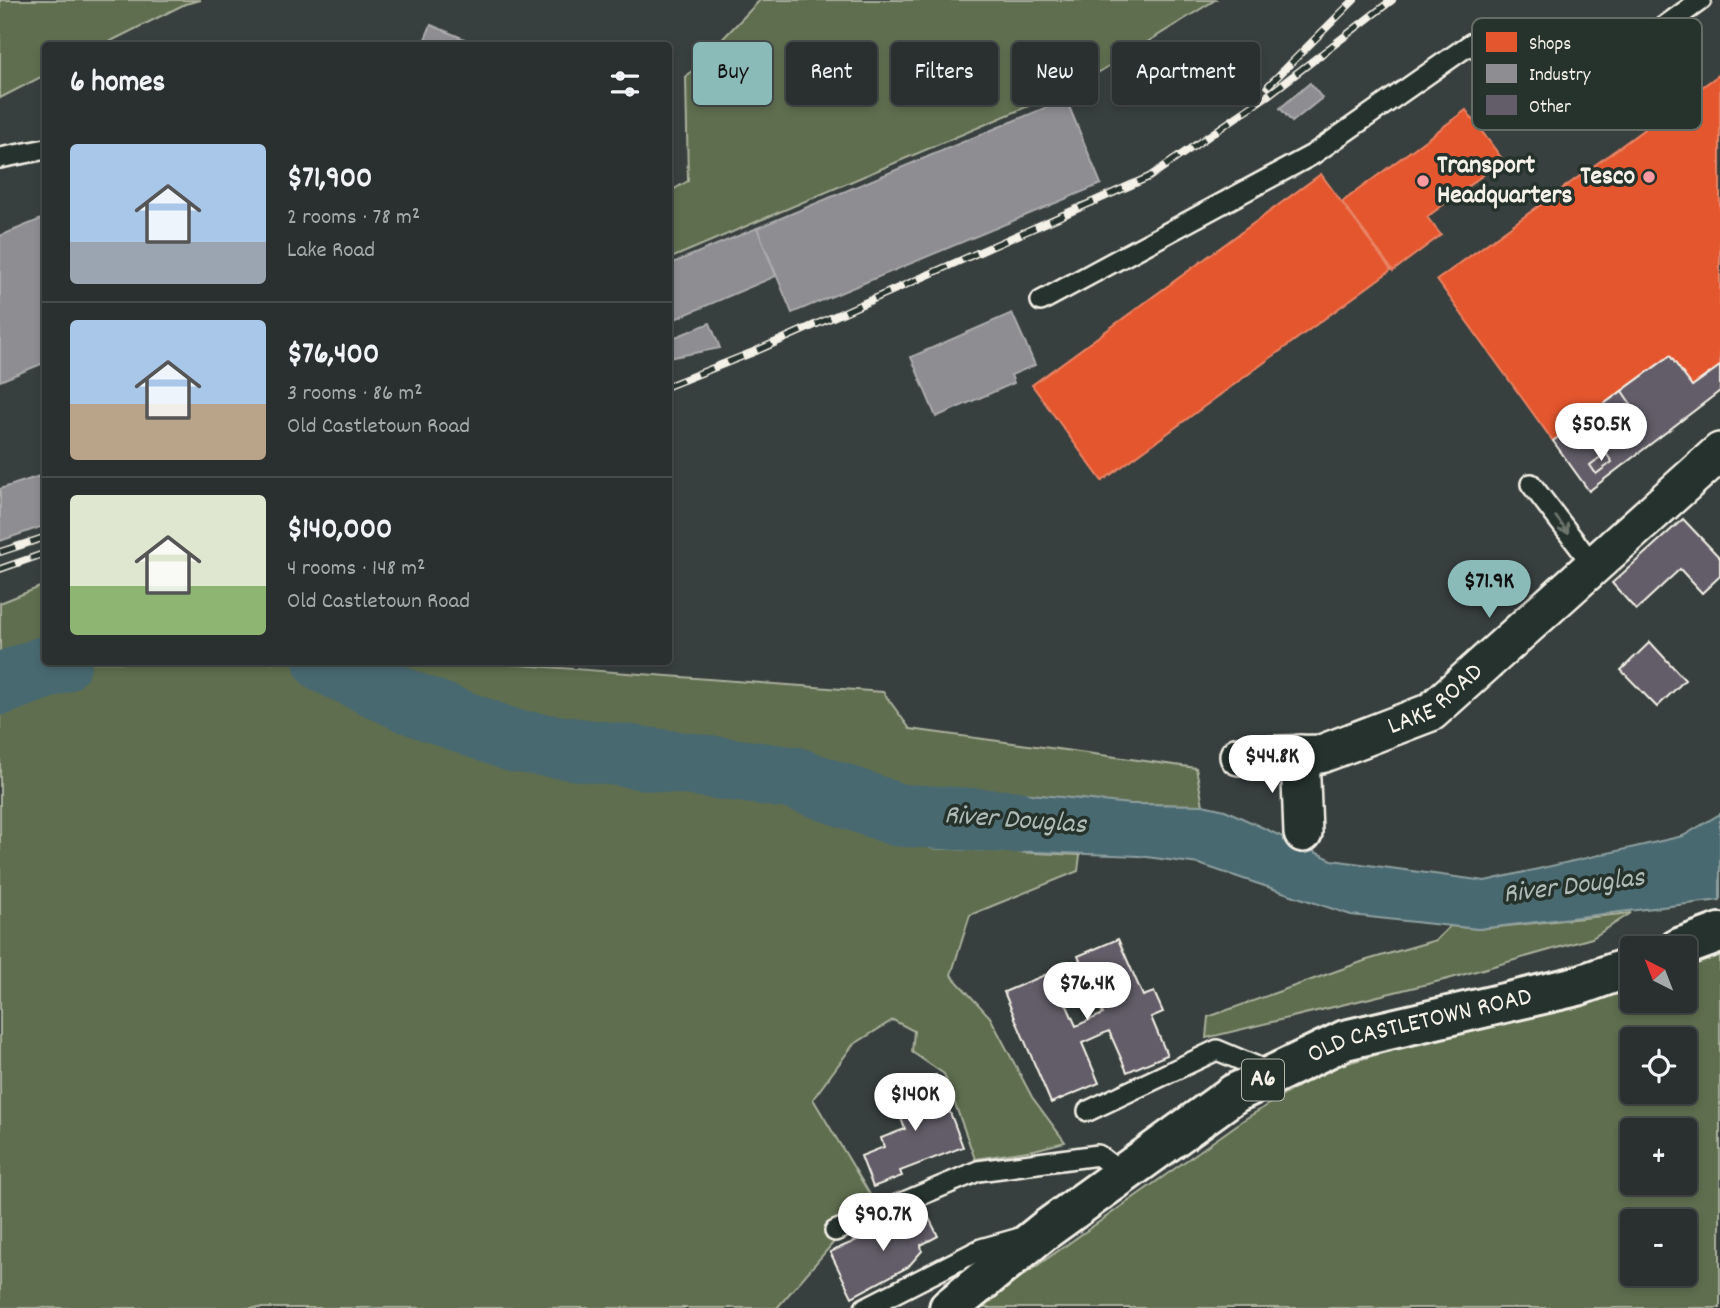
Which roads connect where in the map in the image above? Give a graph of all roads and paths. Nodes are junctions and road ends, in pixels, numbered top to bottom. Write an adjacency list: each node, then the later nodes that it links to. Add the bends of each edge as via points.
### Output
1 (1700, 0): 2 (lane)
2 (1675, 18)
3 (1472, 43): 6 (lane, via 1312,155)
4 (42, 150): 5 (lane)
5 (0, 158)
6 (1041, 301)
7 (1720, 452): 9 (street, LAKE ROAD)
8 (1531, 484): 9 (lane, one-way to 9)
9 (1593, 565): 10 (street, LAKE ROAD, via 1431,712 1321,754)
10 (1300, 754): 11 (street, LAKE ROAD); 12 (street)
11 (1239, 756)
12 (1303, 833)
13 (1720, 933): 14 (highway)
14 (1698, 941)
15 (1620, 971): 16 (highway, OLD CASTLETOWN ROAD / A6, via 1577,986 1345,1040)
16 (1274, 1074): 17 (lane, via 1217,1050); 18 (highway, OLD CASTLETOWN ROAD / A6, via 1236,1093)
17 (1088, 1111)
18 (1121, 1173): 19 (lane, via 1098,1155 978,1171); 20 (highway, OLD CASTLETOWN ROAD / A6)
19 (835, 1231)
20 (1044, 1231): 21 (lane, via 981,1249); 22 (highway, OLD CASTLETOWN ROAD / A6)
21 (865, 1308)
22 (949, 1308)

